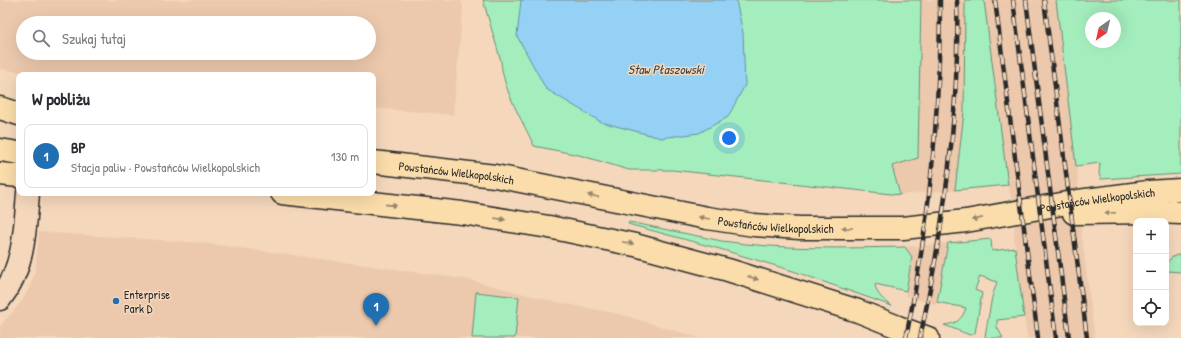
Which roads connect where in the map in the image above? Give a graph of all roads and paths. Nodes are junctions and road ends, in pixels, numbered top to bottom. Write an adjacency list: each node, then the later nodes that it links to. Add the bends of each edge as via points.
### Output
1 (0, 108): 2 (main road)
2 (16, 113)
3 (0, 118): 4 (main road)
4 (16, 120)
5 (0, 150): 6 (main road)
6 (16, 153)
7 (376, 162): 13 (main road, Powstańców Wielkopolskich, one-way to 7, via 903,228 800,228 707,218 495,176)
8 (0, 174): 9 (main road)
9 (16, 176)
10 (1181, 190): 13 (main road, Powstańców Wielkopolskich, via 1078,201)
11 (28, 196): 15 (street, via 18,265)
12 (309, 196): 16 (main road, one-way to 16, via 462,213 549,227 635,245 728,270 843,306)
13 (1015, 212): 14 (main road, one-way to 13)
14 (1181, 213)
15 (0, 299)
16 (928, 338)

